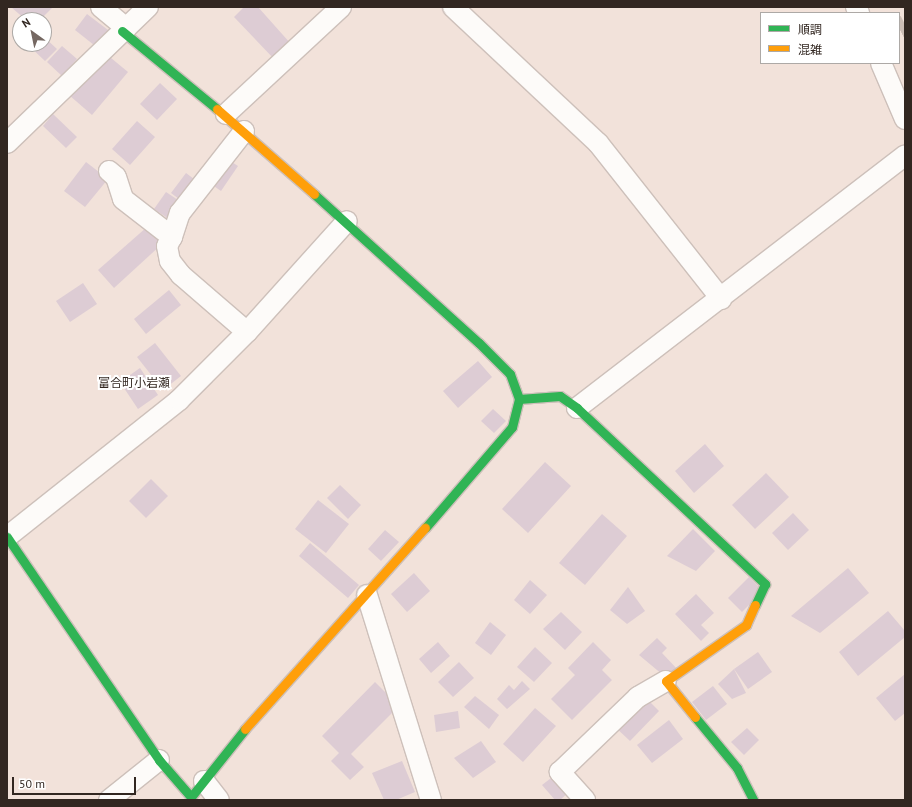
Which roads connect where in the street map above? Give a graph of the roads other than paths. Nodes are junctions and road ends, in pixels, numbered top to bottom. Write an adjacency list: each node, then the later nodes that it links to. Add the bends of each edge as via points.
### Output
1 (101, 7): 5 (street)
2 (148, 7): 5 (street)
3 (341, 7): 7 (street)
4 (453, 7): 15 (street, via 598,143)
5 (124, 29): 7 (street); 10 (street)
6 (881, 64): 8 (street)
7 (226, 114): 9 (street)
8 (905, 118)
9 (244, 131): 13 (street); 14 (street, via 180,213)
10 (7, 143)
11 (905, 155): 15 (street)
12 (109, 171): 14 (street, via 116,177 123,199)
13 (347, 221): 16 (street); 17 (street, via 510,374)
14 (172, 237): 16 (street, via 167,246 170,261)
15 (721, 299): 18 (street)
16 (247, 332): 19 (street, via 179,400)
17 (519, 400): 18 (street, via 560,396); 20 (street, via 512,427)
18 (577, 408): 21 (street, via 765,584 746,625)
19 (7, 537): 22 (street)
20 (367, 595): 23 (street, via 231,746); 26 (street)
21 (666, 681): 27 (street, via 638,697 560,772); 28 (street, via 737,768)
22 (158, 760): 23 (street, via 191,797); 24 (street)
23 (204, 781): 25 (street)
24 (109, 800)
25 (219, 800)
26 (431, 800)
27 (585, 800)
28 (753, 800)

